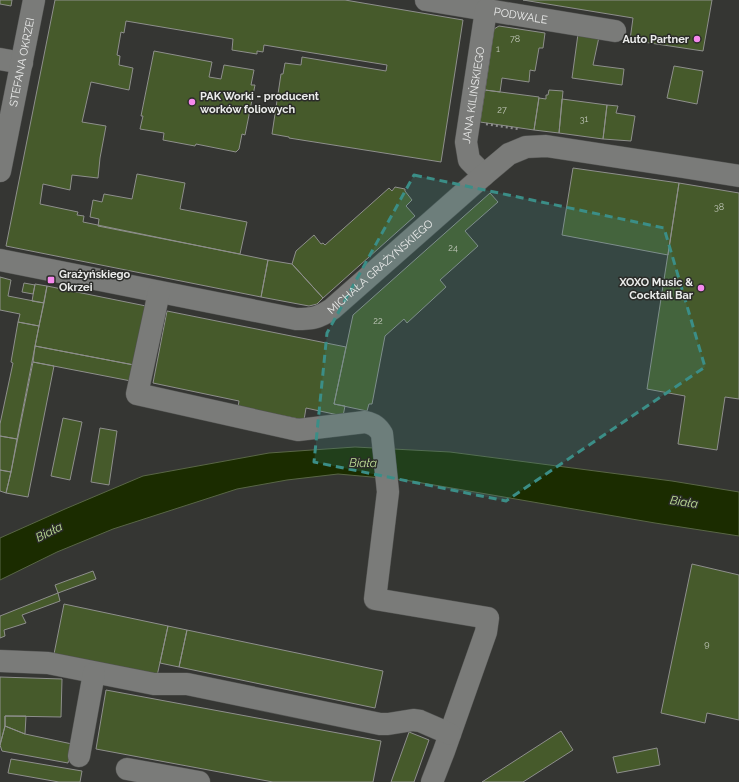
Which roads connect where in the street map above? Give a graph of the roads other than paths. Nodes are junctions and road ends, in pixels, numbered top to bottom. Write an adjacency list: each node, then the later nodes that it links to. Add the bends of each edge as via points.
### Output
1 (34, 0): 6 (street, STEFANA OKRZEI)
2 (426, 0): 3 (street, PODWALE)
3 (486, 10): 4 (street, PODWALE); 8 (street, JANA KILIŃSKIEGO, via 466,142 469,160)
4 (615, 31)
5 (0, 59): 6 (street)
6 (22, 63): 7 (street, STEFANA OKRZEI)
7 (0, 170)
8 (484, 175): 9 (street, MICHAŁA GRAŻYŃSKIEGO, via 509,154 526,147 546,146); 11 (street, MICHAŁA GRAŻYŃSKIEGO, via 321,316 296,319)
9 (739, 176)
10 (0, 260): 11 (street, MICHAŁA GRAŻYŃSKIEGO)
11 (159, 292): 14 (street, via 137,394 298,430 365,422 378,428 382,434 388,492 375,599 488,618 486,632)
12 (0, 661): 13 (street, via 48,663)
13 (94, 673): 14 (street, via 154,684 187,684 380,724 413,720); 15 (street)
14 (450, 734): 18 (street)
15 (79, 756)
16 (128, 769): 17 (street)
17 (199, 782)
18 (432, 782)

